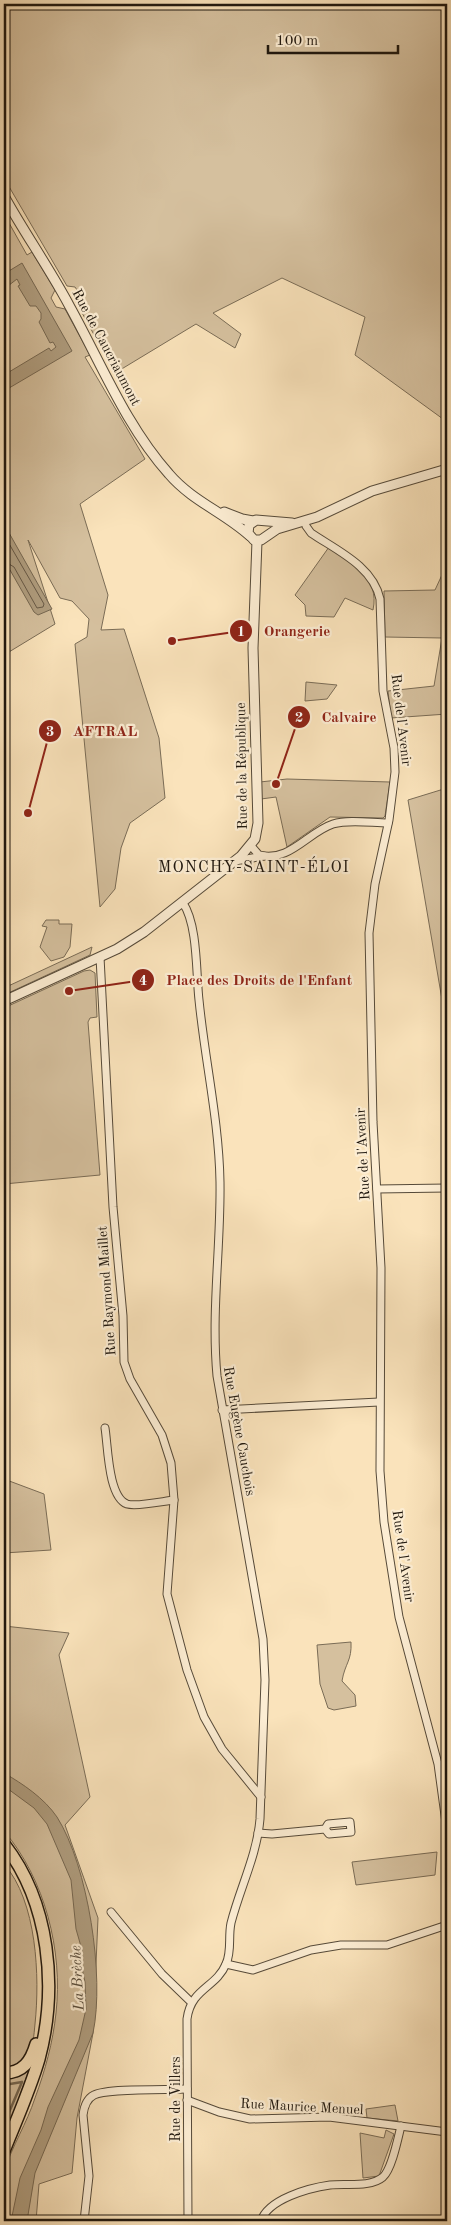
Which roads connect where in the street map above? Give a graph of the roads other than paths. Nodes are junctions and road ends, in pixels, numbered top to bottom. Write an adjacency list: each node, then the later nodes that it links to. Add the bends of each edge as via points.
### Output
1 (4, 196): 3 (street, Rue de Caucriaumont, via 59,287 145,443 173,479)
2 (447, 469): 6 (street, via 377,489)
3 (198, 501): 5 (street, via 242,520); 9 (street)
4 (263, 520): 5 (street); 7 (street); 8 (street, via 269,527)
5 (253, 521): 9 (street, via 248,527)
6 (305, 521): 7 (street); 10 (street, Rue de l'Avenir, via 311,533 365,570 379,594 383,691 395,760)
7 (292, 523): 8 (street)
8 (268, 535): 9 (street, via 263,540)
9 (254, 539): 11 (street, Rue de la République, via 253,648 258,823)
10 (388, 823): 12 (street, via 333,824 291,850); 18 (street, Rue de l'Avenir, via 374,884 369,933)
11 (250, 846): 12 (street); 13 (street, Rue de la République)
12 (264, 856): 13 (street)
13 (234, 862): 14 (street, Rue de la République)
14 (183, 904): 15 (street, Rue de la République, via 128,943); 20 (street, Rue Eugène Cauchois, via 191,924 219,1151 214,1338)
15 (100, 957): 16 (street, Rue de la République); 22 (street, Rue Raymond Maillet, via 124,1362 167,1447)
16 (4, 1001)
17 (447, 1188): 18 (street)
18 (377, 1189): 19 (street, Rue de l'Avenir, via 381,1278)
19 (379, 1402): 20 (street); 25 (street, Rue de l'Avenir, via 382,1494 390,1561 403,1639 440,1774)
20 (222, 1410): 23 (street, Rue Eugène Cauchois, via 263,1639 265,1680)
21 (105, 1428): 22 (street, via 113,1486 119,1499 129,1505)
22 (174, 1500): 23 (street, Rue Raymond Maillet, via 166,1588 187,1670 214,1737)
23 (261, 1798): 26 (street, Rue Eugène Cauchois)
24 (325, 1829): 26 (street)
25 (447, 1830)
26 (258, 1833): 31 (street, Rue Eugène Cauchois, via 230,1930)
27 (4, 1844): 38 (main road, via 22,1873 36,1906 47,1952 49,1985 39,2060)
28 (4, 1856): 33 (main road, via 30,1909 39,1945 42,1980 39,2032 32,2056 19,2070)
29 (111, 1912): 32 (street, via 166,1978)
30 (447, 1925): 31 (street, via 387,1945 341,1945 311,1950 258,1969 245,1970)
31 (226, 1964): 32 (street)
32 (191, 2002): 34 (street, Rue de Villers, via 187,2019)
33 (4, 2073)
34 (187, 2089): 35 (street, Rue de Villers); 39 (street, via 104,2092 89,2099 83,2115 88,2176)
35 (187, 2100): 36 (street, Rue Maurice Menuel, via 219,2112 250,2118 329,2117); 40 (street, Rue de Villers)
36 (401, 2126): 37 (street, Rue Maurice Menuel); 41 (street, via 387,2172 381,2178 368,2183 329,2185 304,2192 274,2204)
37 (447, 2132)
38 (4, 2152)
39 (84, 2221)
40 (188, 2221)
41 (261, 2221)

